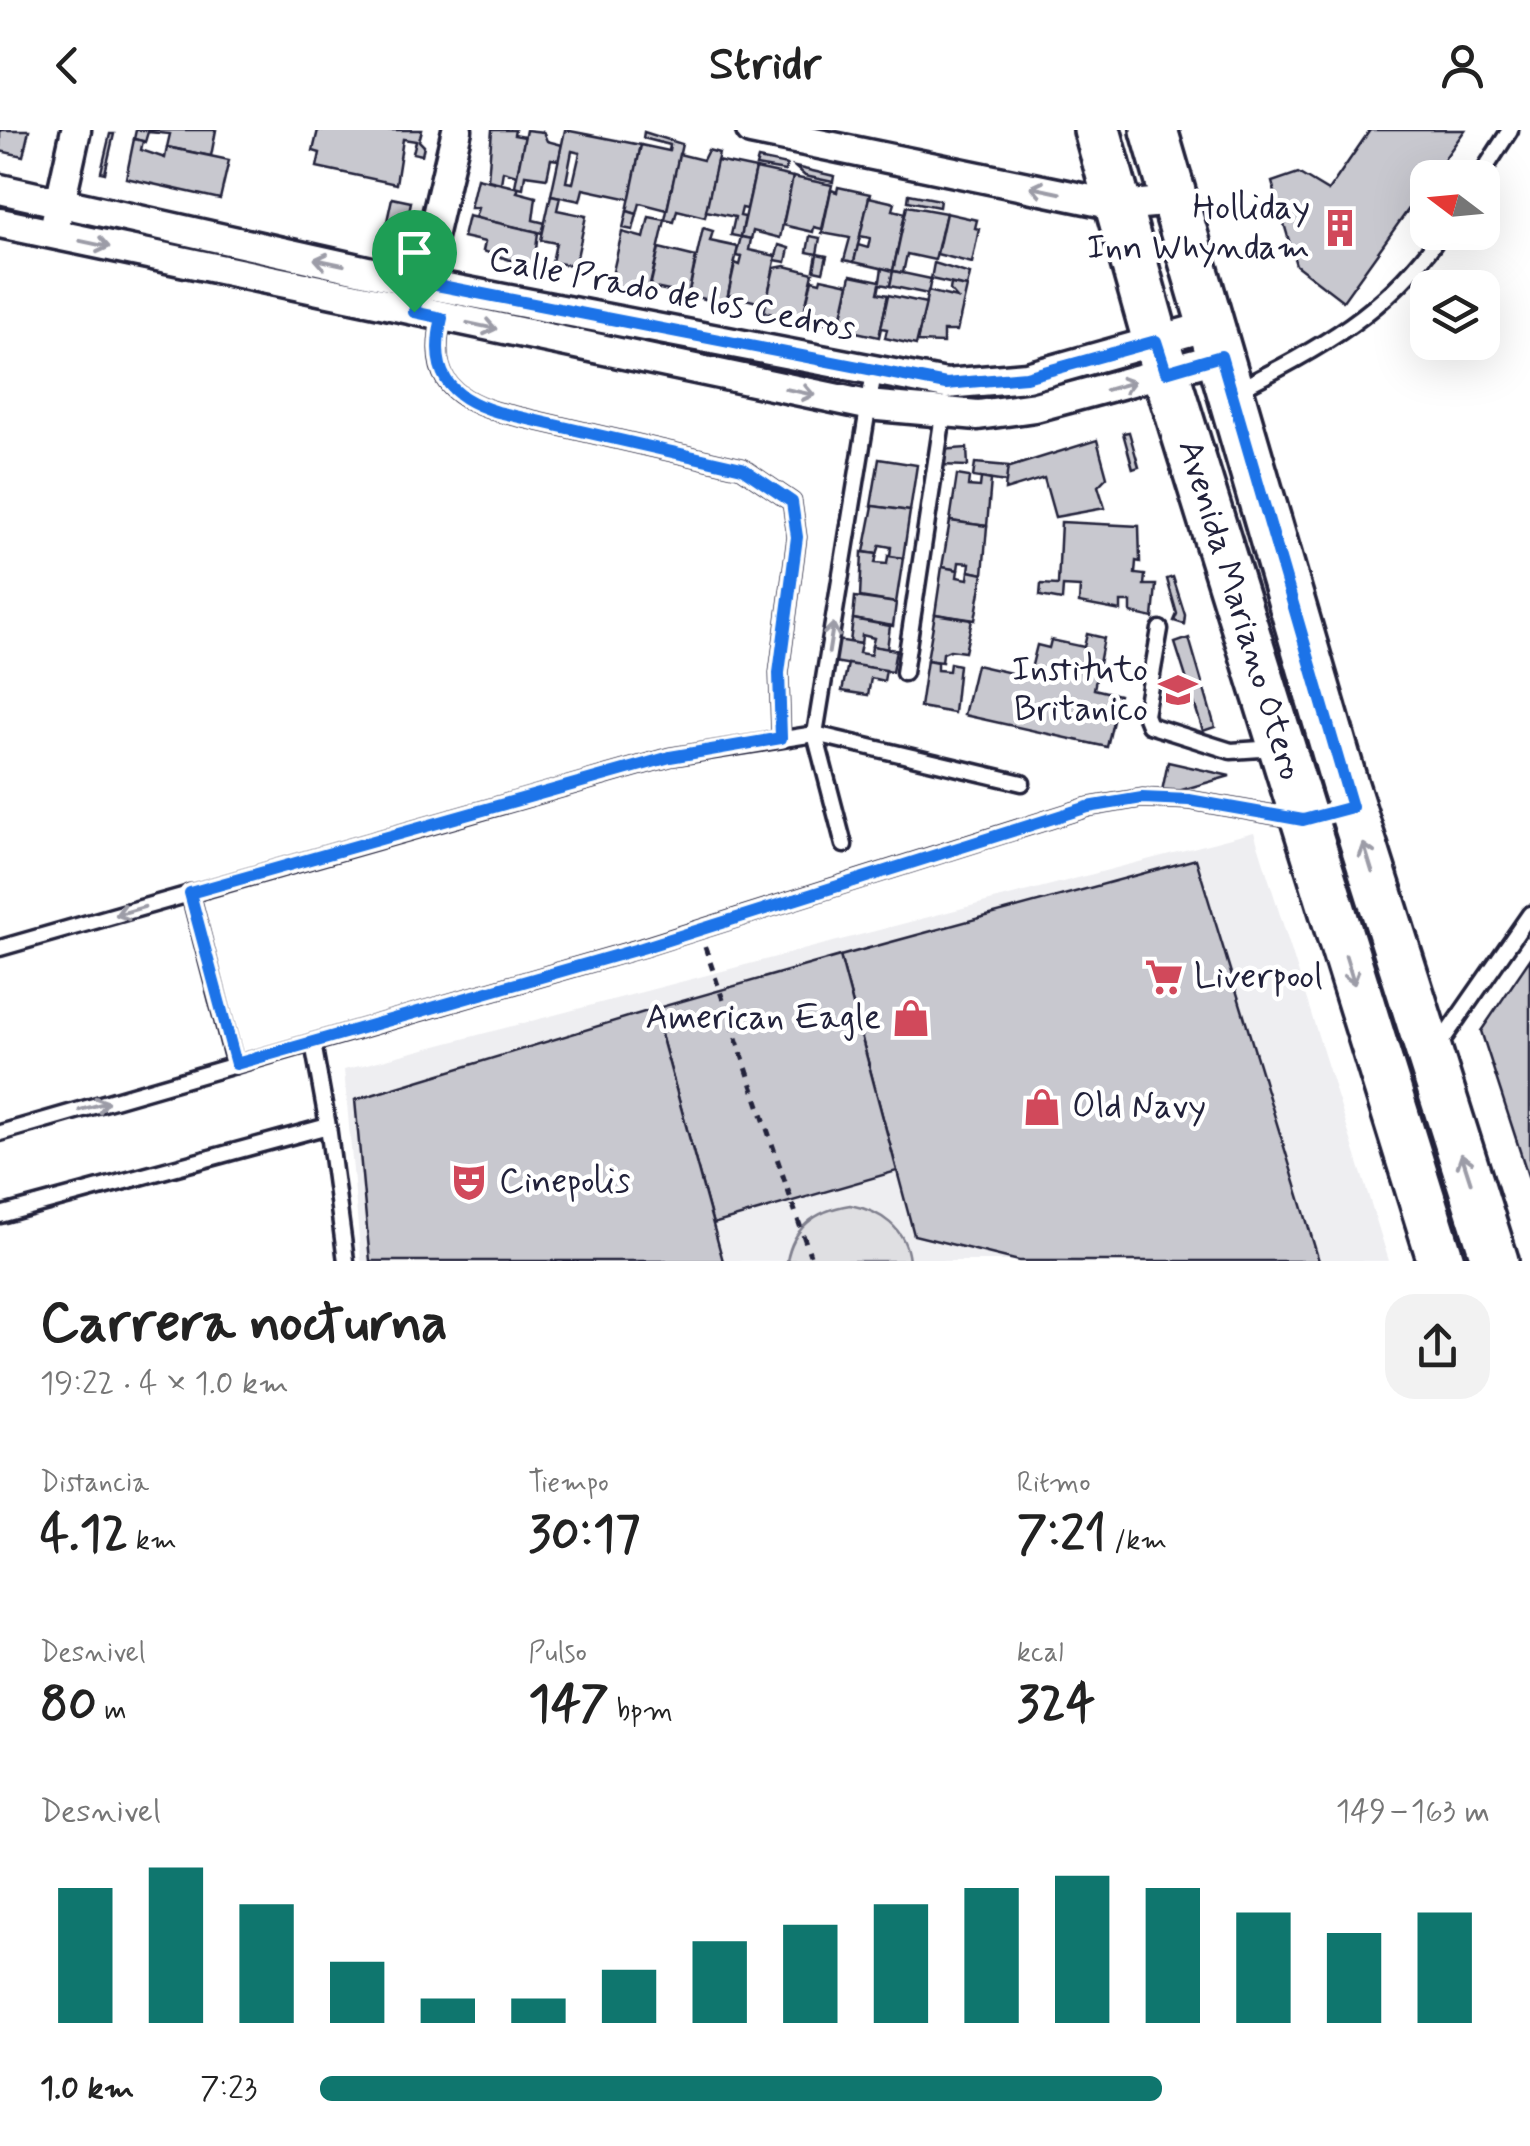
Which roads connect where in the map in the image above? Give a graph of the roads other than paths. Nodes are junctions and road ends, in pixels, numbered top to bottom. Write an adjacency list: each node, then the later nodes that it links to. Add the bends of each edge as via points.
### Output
1 (76, 130): 10 (street)
2 (456, 130): 15 (street)
3 (751, 130): 11 (street, one-way to 3)
4 (1097, 130): 11 (main road, Avenida Mariano Otero)
5 (1154, 130): 9 (main road, Avenida Mariano Otero)
6 (1510, 130): 7 (lane)
7 (1491, 160)
8 (0, 190): 10 (street, Calle Prado de los Cedros)
9 (1175, 201): 11 (street); 18 (main road, Avenida Mariano Otero)
10 (60, 204): 13 (street); 15 (street, Calle Prado de los Cedros, one-way to 10)
11 (1120, 206): 17 (main road, Avenida Mariano Otero)
12 (0, 223): 13 (street, Calle Prado de los Cedros)
13 (53, 235): 16 (street, Calle Prado de los Cedros, one-way to 16)
14 (1430, 250): 18 (lane, via 1332,342)
15 (421, 282): 16 (street); 19 (street, Calle Prado de los Cedros)
16 (428, 315): 20 (street, Calle Prado de los Cedros, one-way to 20); 25 (lane, via 441,370 461,398 742,468 792,502 797,537 779,673)
17 (1161, 357): 18 (street, Calle Prado de los Cedros); 19 (street, Calle Prado de los Cedros, via 976,384); 21 (street, Calle Prado de los Cedros, one-way to 17, via 1035,407); 26 (main road, Avenida Mariano Otero)
18 (1221, 358): 28 (main road, Avenida Mariano Otero)
19 (874, 372): 20 (lane)
20 (867, 405): 21 (street, Calle Prado de los Cedros); 24 (lane, one-way to 20)
21 (943, 415): 23 (lane)
22 (1160, 629): 26 (lane, via 1149,725 1231,750)
23 (904, 674)
24 (815, 734): 25 (lane); 27 (lane); 30 (lane)
25 (781, 738): 31 (lane, via 670,757)
26 (1282, 747): 29 (main road, Avenida Mariano Otero)
27 (1022, 783)
28 (1352, 807): 29 (lane); 35 (main road, Avenida Mariano Otero, one-way to 28)
29 (1303, 820): 34 (lane, via 1189,800 1142,798 1088,807); 41 (main road, Avenida Mariano Otero, one-way to 41)
30 (844, 846)
31 (190, 893): 33 (lane, one-way to 33); 36 (lane)
32 (1530, 914): 35 (lane)
33 (0, 948)
34 (308, 1044): 36 (lane); 37 (lane)
35 (1431, 1058): 42 (main road, Avenida Mariano Otero, one-way to 35)
36 (236, 1064): 38 (lane, one-way to 36)
37 (328, 1126): 39 (lane); 40 (lane)
38 (0, 1133)
39 (0, 1216)
40 (346, 1261)
41 (1441, 1261)
42 (1495, 1261)

